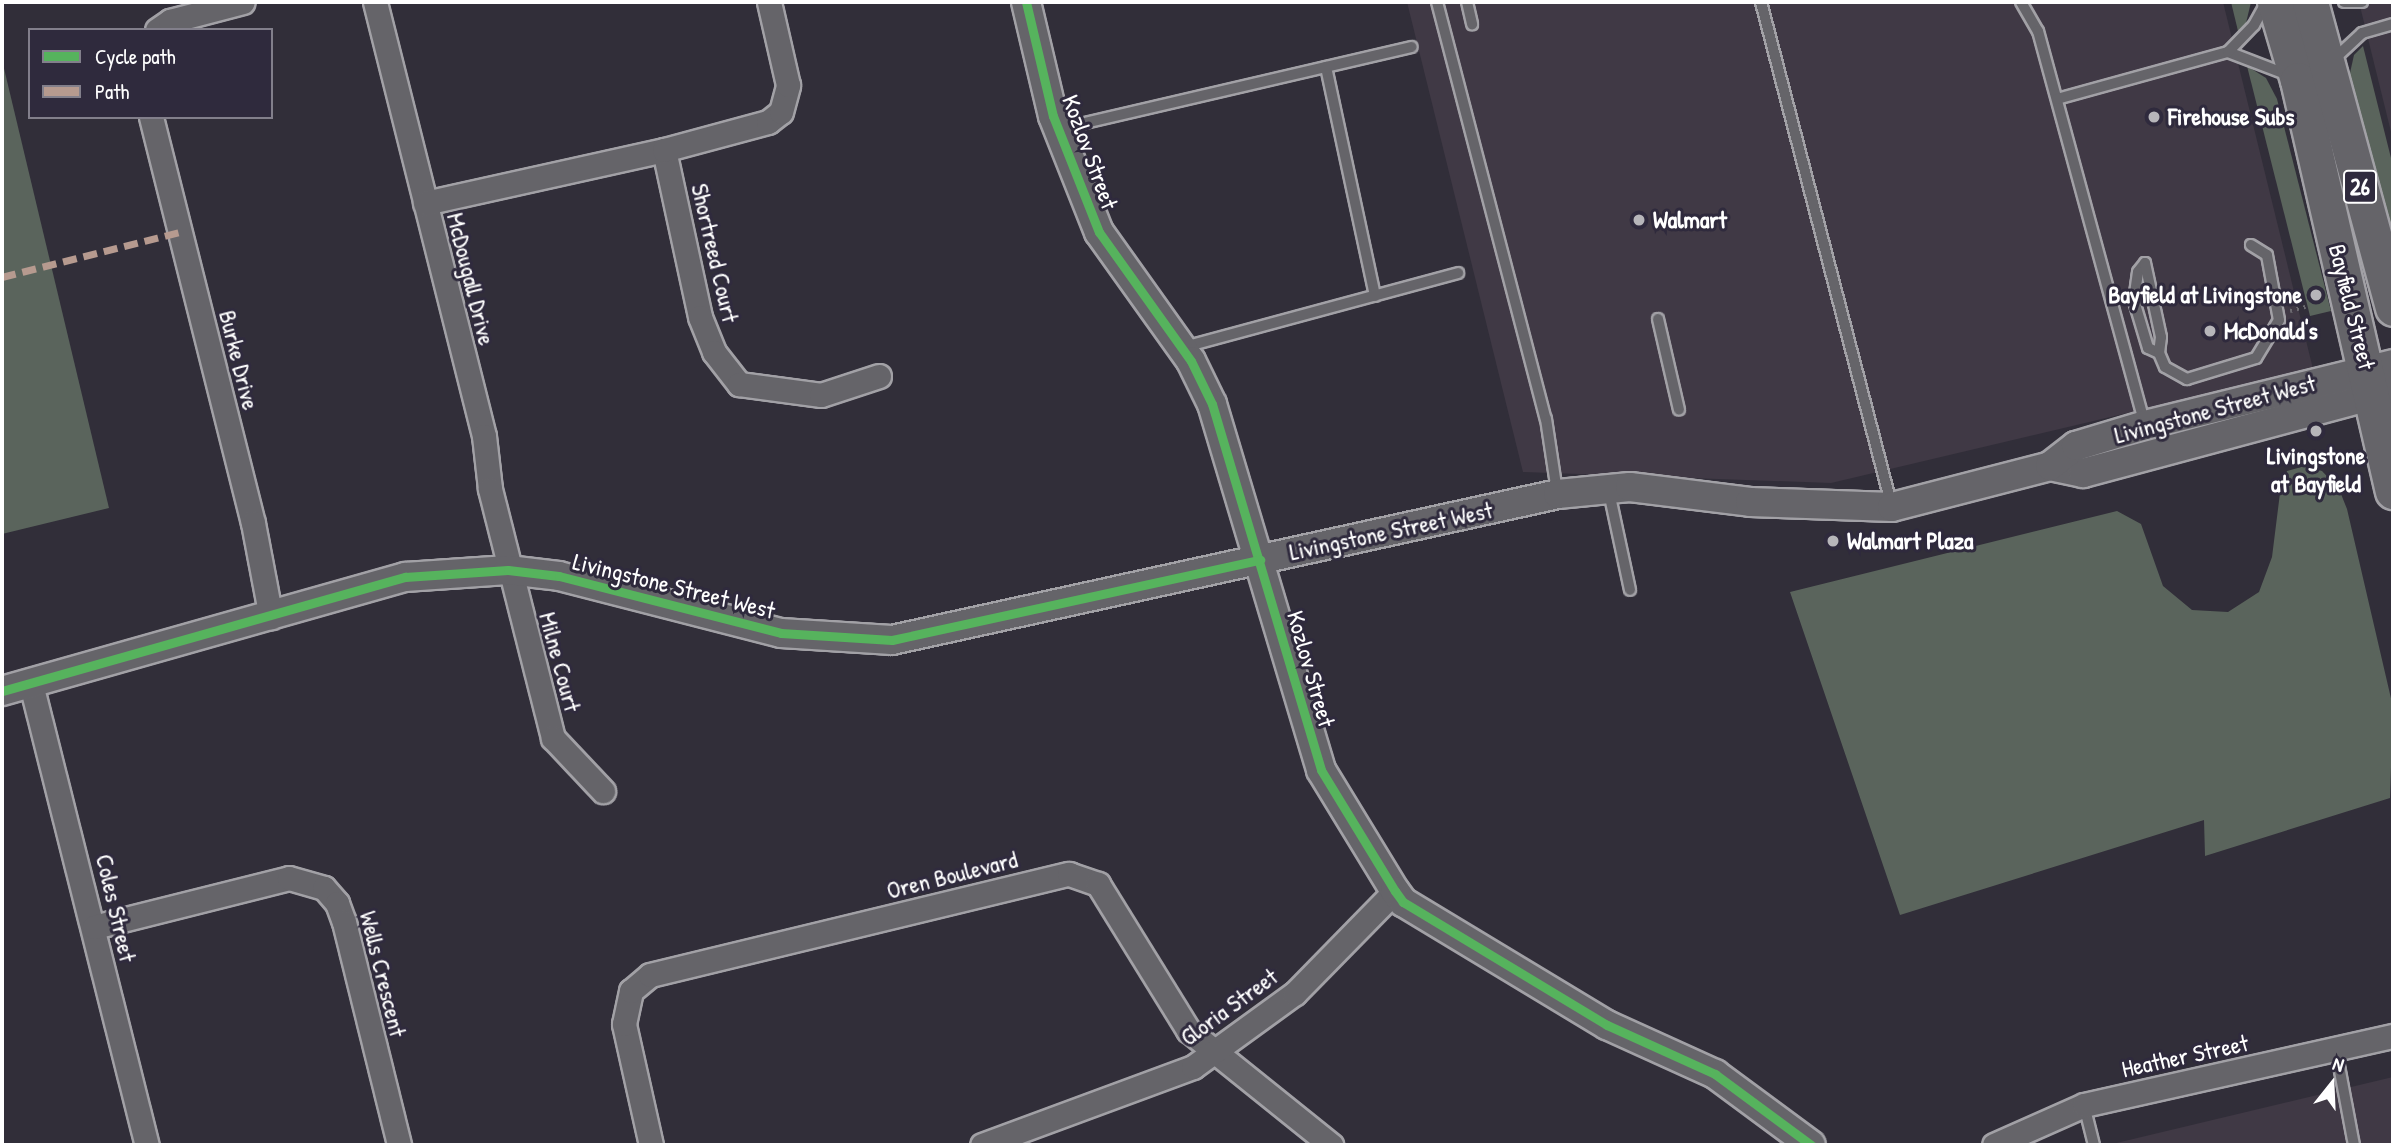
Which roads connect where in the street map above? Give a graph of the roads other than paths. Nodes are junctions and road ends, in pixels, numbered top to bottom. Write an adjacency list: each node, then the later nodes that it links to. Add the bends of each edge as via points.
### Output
1 (243, 2): 16 (street, via 170,20)
2 (375, 2): 25 (street, McDougall Drive)
3 (769, 2): 24 (street, via 788,85 781,112 753,127)
4 (1026, 2): 23 (street, Kozlov Street)
5 (1437, 2): 40 (lane, via 1546,419)
6 (1467, 2): 14 (lane)
7 (1760, 2): 41 (lane)
8 (2021, 2): 21 (lane, via 2038,31)
9 (2267, 2): 18 (lane, via 2254,25)
10 (2275, 2): 20 (main road, Bayfield Street / 26)
11 (2310, 2): 20 (main road, Bayfield Street / 26)
12 (2344, 2): 13 (lane)
13 (2362, 2)
14 (1472, 24)
15 (2393, 24): 20 (lane, via 2362,33)
16 (160, 28)
17 (1412, 47): 19 (lane)
18 (2228, 52): 20 (lane); 21 (lane)
19 (1326, 67): 23 (lane); 28 (lane)
20 (2313, 72): 29 (main road, Bayfield Street / 26); 34 (main road, Bayfield Street / 26)
21 (2057, 99): 36 (lane)
22 (152, 119): 45 (street, Burke Drive, via 253,523)
23 (1059, 129): 31 (street, Kozlov Street, via 1099,232)
24 (664, 150): 25 (street); 33 (street, Shortreed Court, via 700,317 714,352 739,384 821,395)
25 (425, 202): 43 (street, McDougall Drive, via 484,436)
26 (2251, 245): 32 (lane, via 2267,255 2279,320 2256,358 2187,379 2165,367)
27 (1458, 273): 28 (lane)
28 (1375, 296): 31 (lane)
29 (2393, 308)
30 (1658, 318): 35 (lane)
31 (1181, 348): 42 (street, Kozlov Street, via 1212,404)
32 (2159, 353): 32 (lane, via 2148,348 2134,301 2136,280 2145,262 2161,337)
33 (879, 376)
34 (2383, 376): 36 (street, Livingstone Street West); 37 (street, Livingstone Street West, via 2083,473); 39 (main road, Bayfield Street / 26)
35 (1679, 410)
36 (2145, 425): 37 (street, Livingstone Street West, via 2076,446)
37 (2050, 466): 41 (street, Livingstone Street West)
38 (1609, 489): 40 (street, Livingstone Street West); 41 (street, Livingstone Street West, via 1630,486 1750,502); 44 (lane)
39 (2393, 491)
40 (1558, 494): 42 (street, Livingstone Street West)
41 (1892, 507)
42 (1260, 560): 43 (street, Livingstone Street West, via 892,640 781,633 595,583); 49 (street, Kozlov Street, via 1321,770)
43 (508, 570): 45 (street, Livingstone Street West, via 405,577); 48 (street, Milne Court, via 552,738)
44 (1630, 590)
45 (271, 617): 46 (street, Livingstone Street West)
46 (31, 684): 47 (street, Livingstone Street West); 50 (street, Coles Street)
47 (2, 691)
48 (603, 791)
49 (1395, 891): 53 (street, Gloria Street, via 1295,993); 60 (street, Kozlov Street, via 1403,902 1607,1025 1715,1074)
50 (94, 927): 55 (street, Coles Street); 56 (street, Wells Crescent, via 289,878 324,888 337,903 344,922)
51 (2393, 1036): 52 (street, Heather Street)
52 (2336, 1050): 54 (street, Heather Street); 63 (lane)
53 (1212, 1053): 57 (street, Oren Boulevard, via 1188,1030 1098,884 1069,874 650,975 631,991 624,1024); 58 (street, Gloria Street, via 1193,1067); 59 (street, Oren Boulevard)
54 (2084, 1105): 61 (street, Heather Street); 62 (lane)
55 (146, 1145)
56 (399, 1145)
57 (651, 1145)
58 (982, 1145)
59 (1331, 1145)
60 (1811, 1145)
61 (1994, 1145)
62 (2094, 1145)
63 (2354, 1145)

